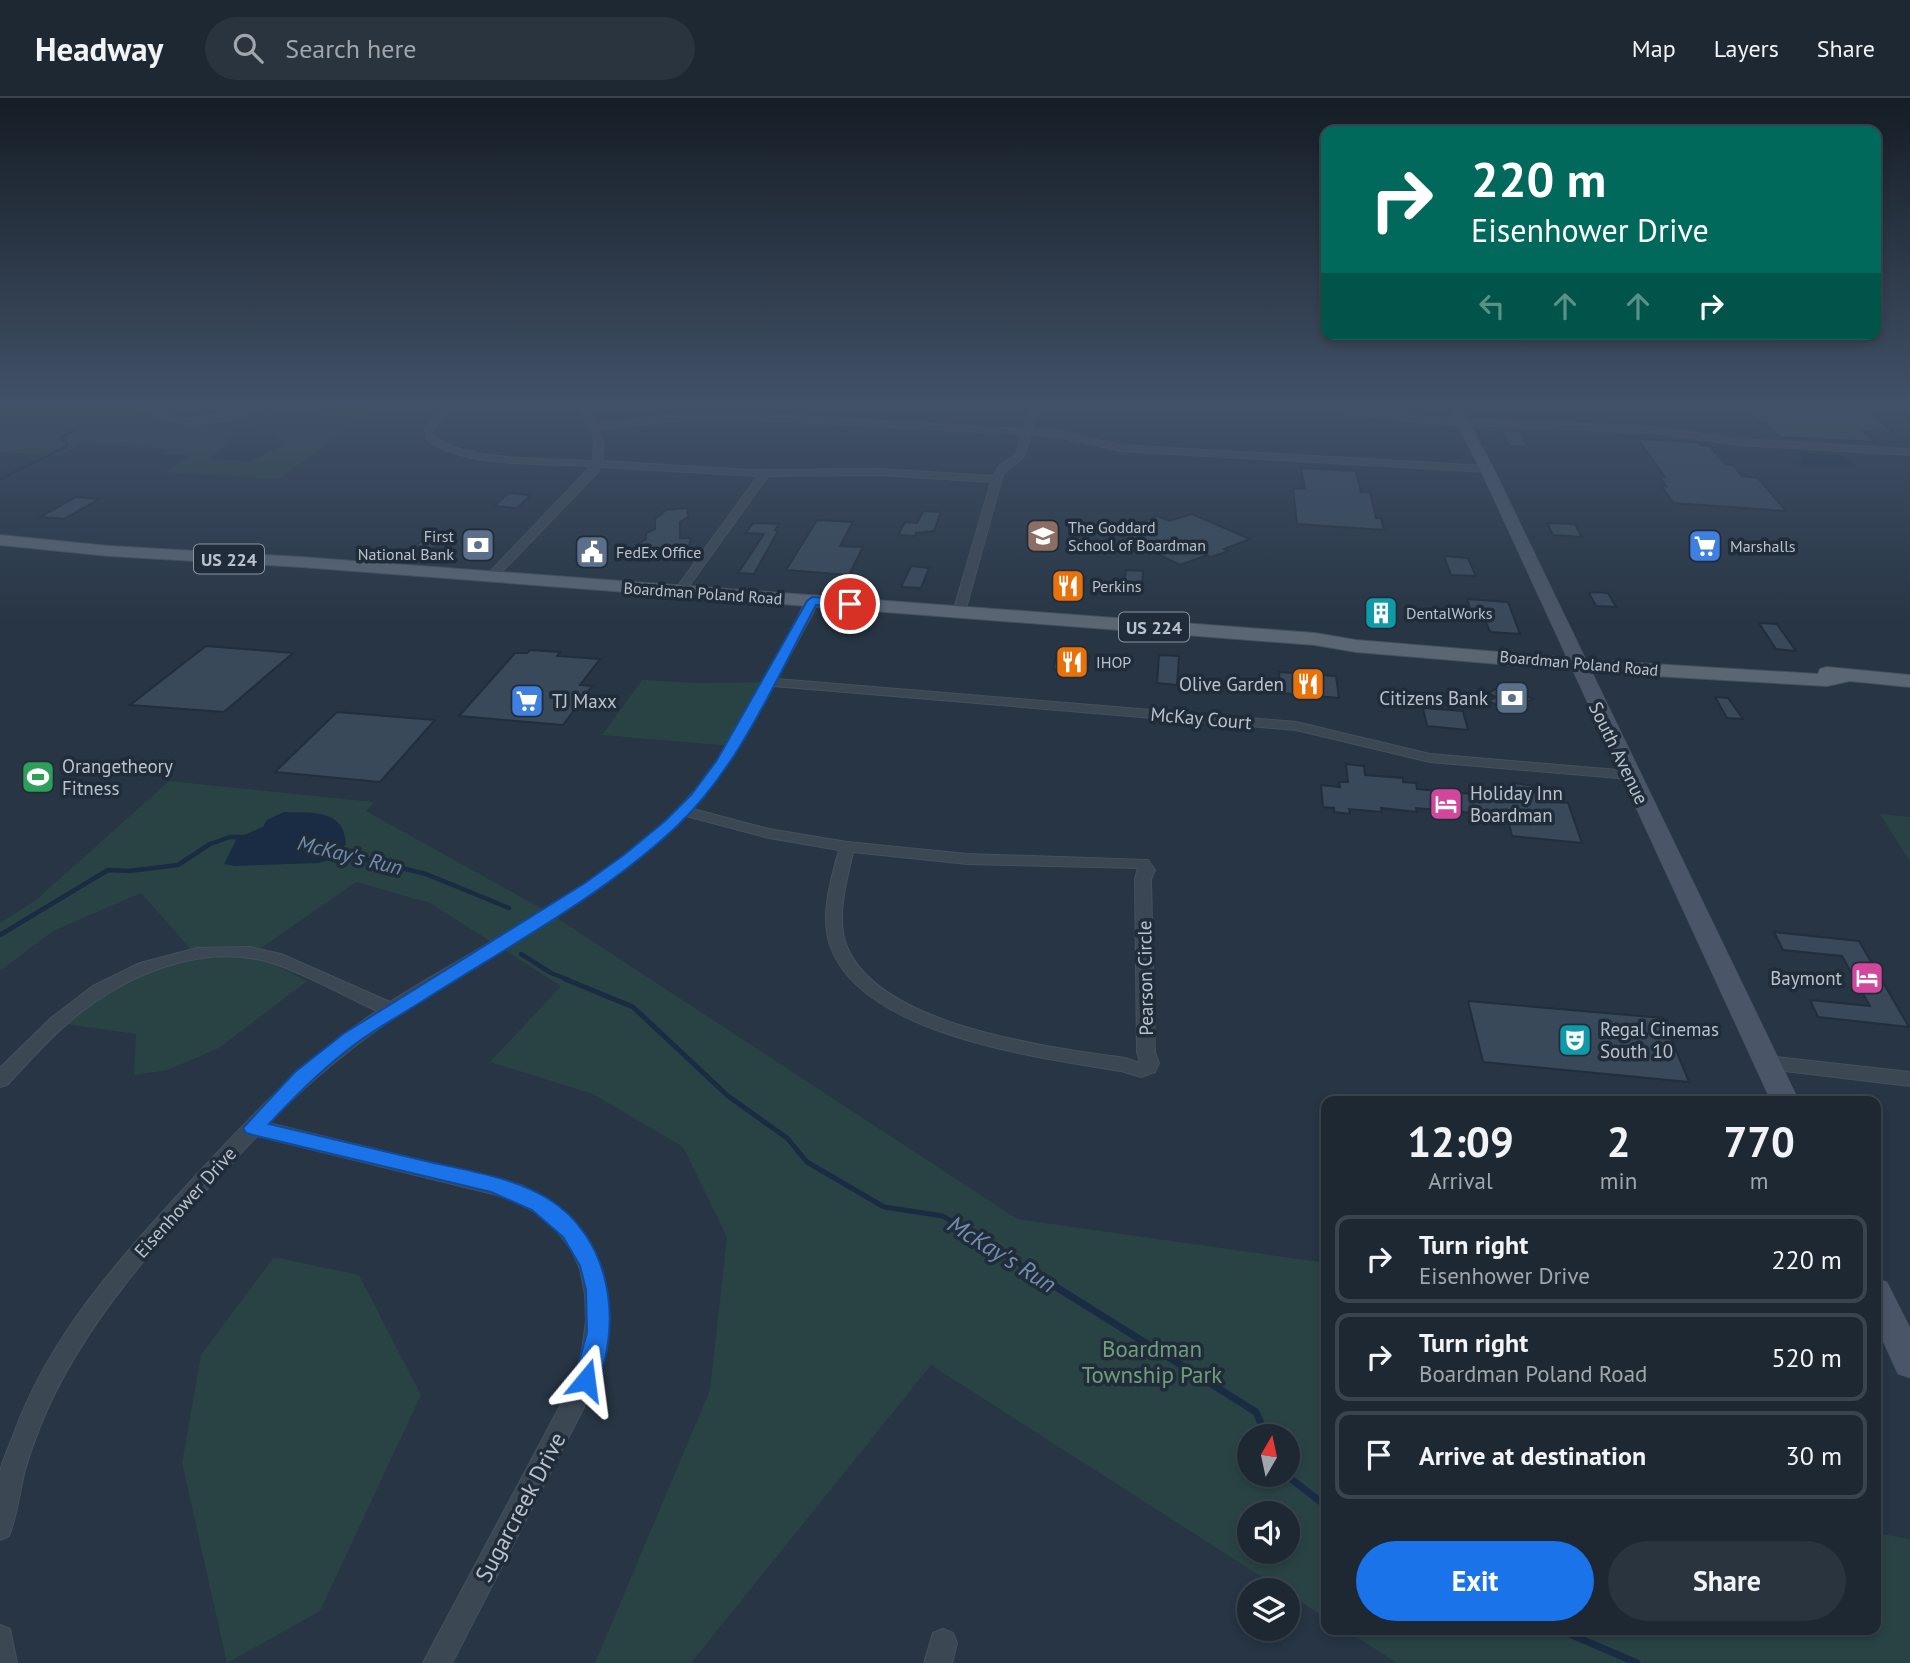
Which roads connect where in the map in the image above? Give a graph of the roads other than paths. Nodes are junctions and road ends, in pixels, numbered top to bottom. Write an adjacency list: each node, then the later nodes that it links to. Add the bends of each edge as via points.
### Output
1 (587, 479): 6 (street)
2 (761, 479): 7 (street)
3 (997, 479): 9 (street)
4 (1492, 479): 10 (main road, South Avenue)
5 (0, 540): 6 (main road, Boardman Poland Road / US 224)
6 (491, 577): 7 (main road, Boardman Poland Road / US 224)
7 (680, 591): 8 (main road, Boardman Poland Road / US 224)
8 (812, 601): 9 (main road, Boardman Poland Road / US 224); 12 (street, Eisenhower Drive)
9 (958, 612): 10 (main road, Boardman Poland Road / US 224, via 1356,646)
10 (1574, 659): 11 (main road, Boardman Poland Road / US 224, via 1828,680); 13 (main road, South Avenue)
11 (1910, 681)
12 (769, 682): 13 (street, McKay Court, via 1296,726 1430,758); 14 (street, Eisenhower Drive, via 724,761)
13 (1630, 775): 17 (main road, South Avenue)
14 (683, 811): 15 (street, Pearson Circle); 16 (street, Eisenhower Drive, via 631,858 590,886)
15 (847, 847): 15 (street, Pearson Circle, via 967,859 1143,863 1147,870 1143,879 1146,1052 1151,1066 1134,1071 1125,1065 1003,1045 943,1026 882,995 845,959 836,933)
16 (391, 1010): 19 (street, via 258,953 195,954 141,970 95,993 70,1011); 21 (street, Eisenhower Drive, via 314,1067)
17 (1767, 1063): 18 (street); 20 (main road, South Avenue)
18 (1910, 1079)
19 (0, 1080)
20 (1782, 1096)
21 (253, 1128): 24 (street, Eisenhower Drive, via 138,1254 79,1327 28,1424); 27 (street, Sugarcreek Drive, via 514,1191 560,1220 590,1264 599,1304 598,1333 586,1380)
22 (1881, 1302): 23 (main road)
23 (1910, 1363)
24 (0, 1527)
25 (0, 1639): 26 (street)
26 (3, 1663)
27 (437, 1663)

